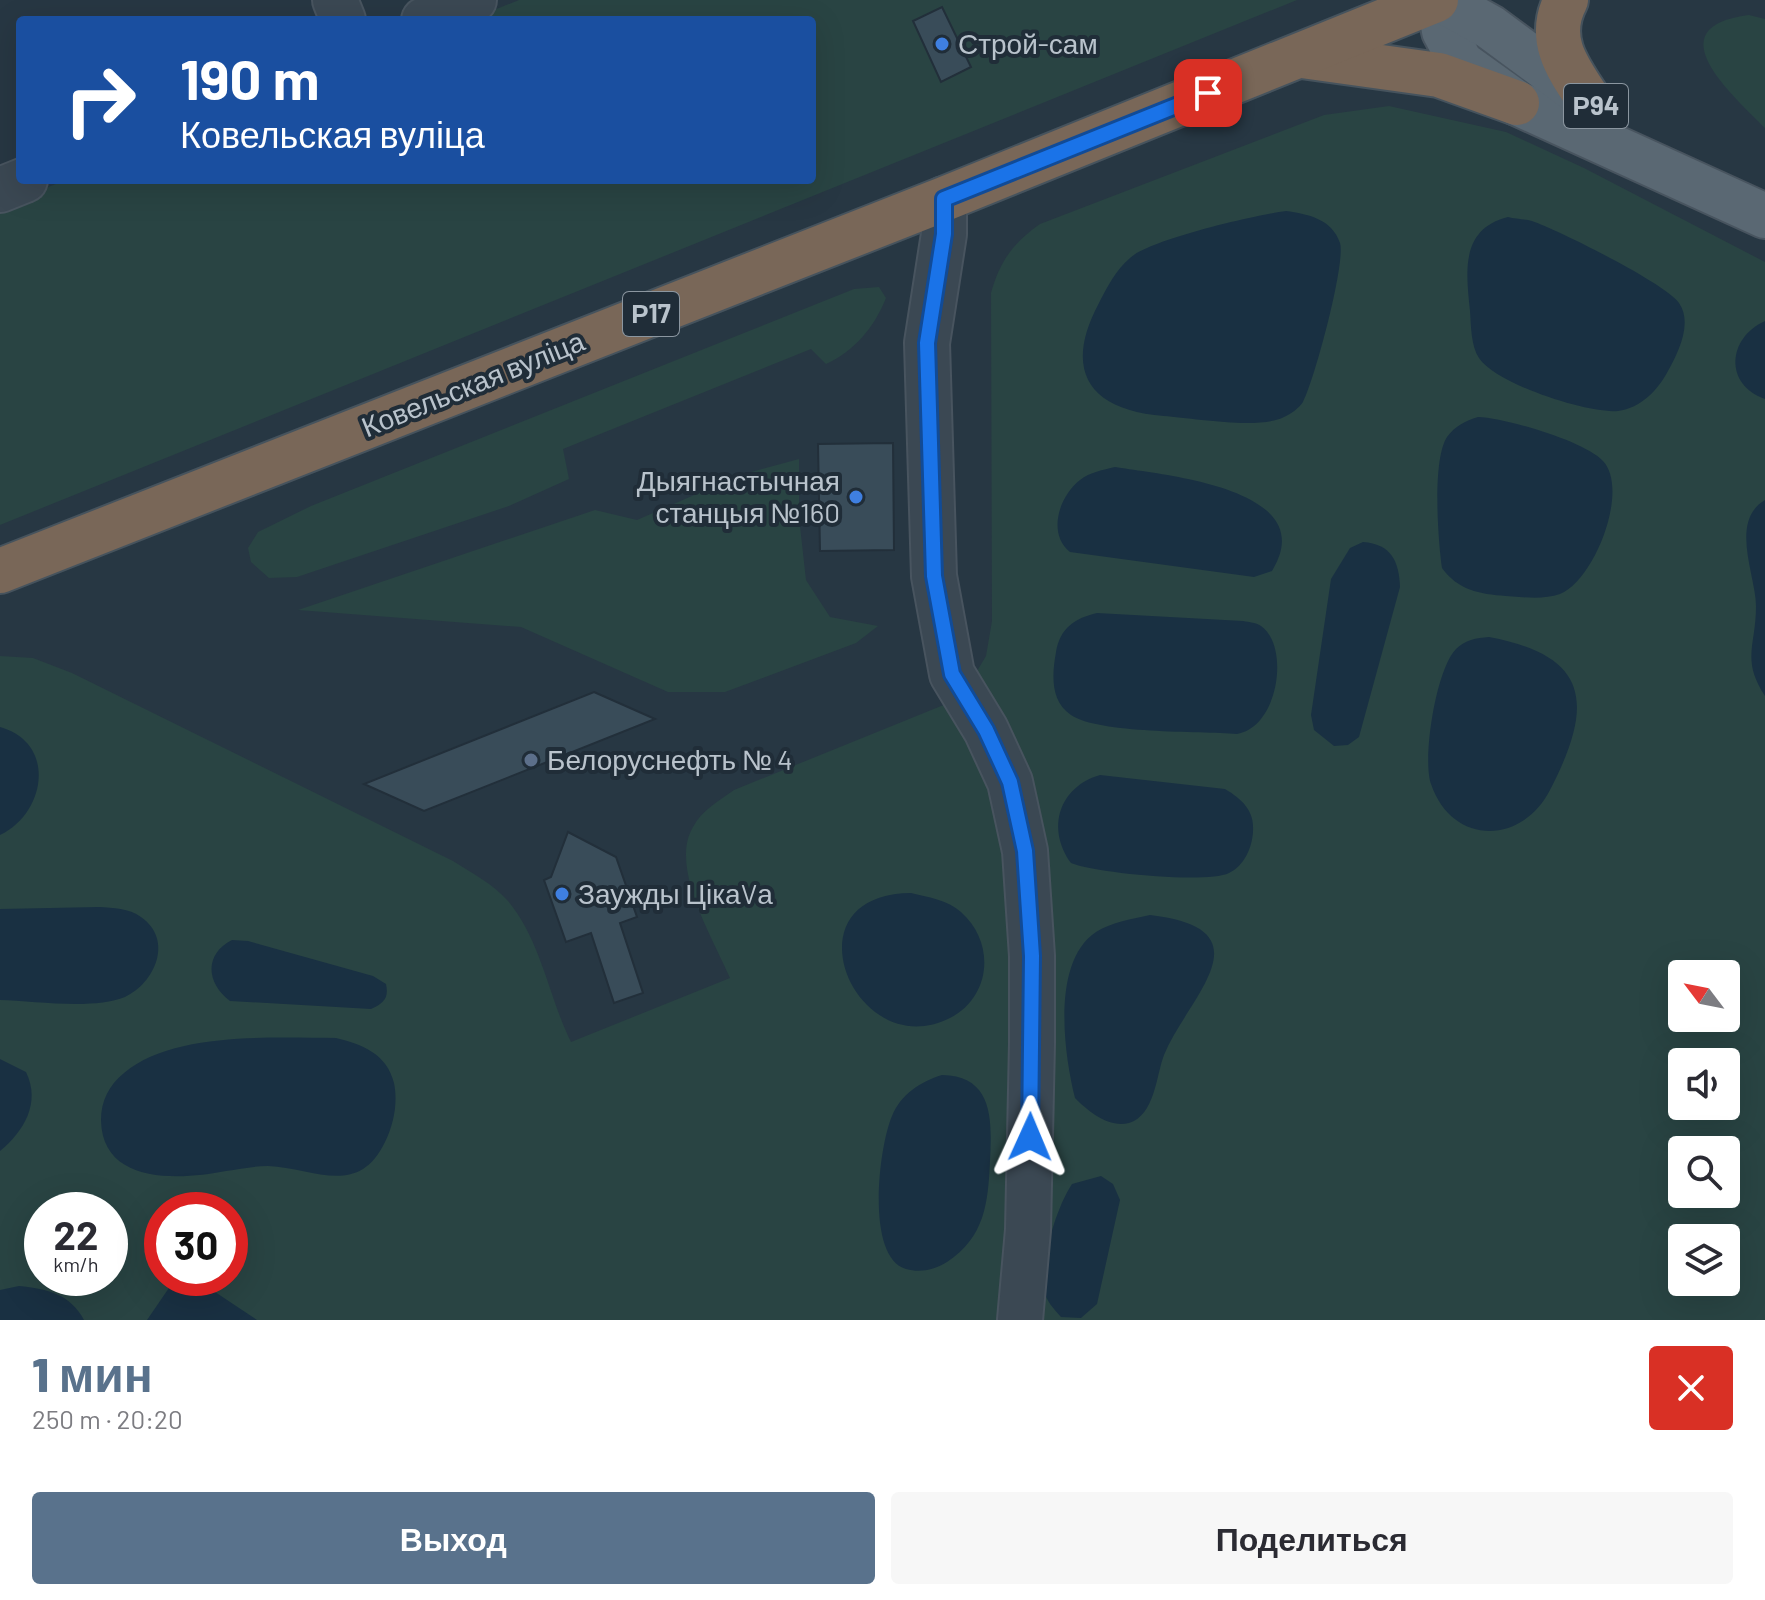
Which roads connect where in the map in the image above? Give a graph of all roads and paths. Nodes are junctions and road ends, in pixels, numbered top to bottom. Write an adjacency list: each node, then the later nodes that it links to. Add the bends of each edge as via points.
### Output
1 (474, 0): 4 (street)
2 (1439, 0): 5 (highway, Ковельская вуліца / Р17); 6 (main road, Р94, via 1444,31 1461,63); 7 (main road, Р94, via 1490,27)
3 (1566, 0): 7 (highway, Р94, via 1556,35 1563,61)
4 (434, 16)
5 (1300, 55): 6 (highway, Р94, via 1439,75); 8 (highway, Ковельская вуліца / Р17)
6 (1517, 103): 9 (main road, Р94)
7 (1591, 103): 9 (main road, Р94)
8 (944, 199): 10 (highway, Ковельская вуліца / Р17); 11 (street, via 944,234 927,343 934,576 952,674 1010,782 1025,851 1032,1043 1028,1230)
9 (1758, 213)
10 (0, 571)
11 (1020, 1320)

